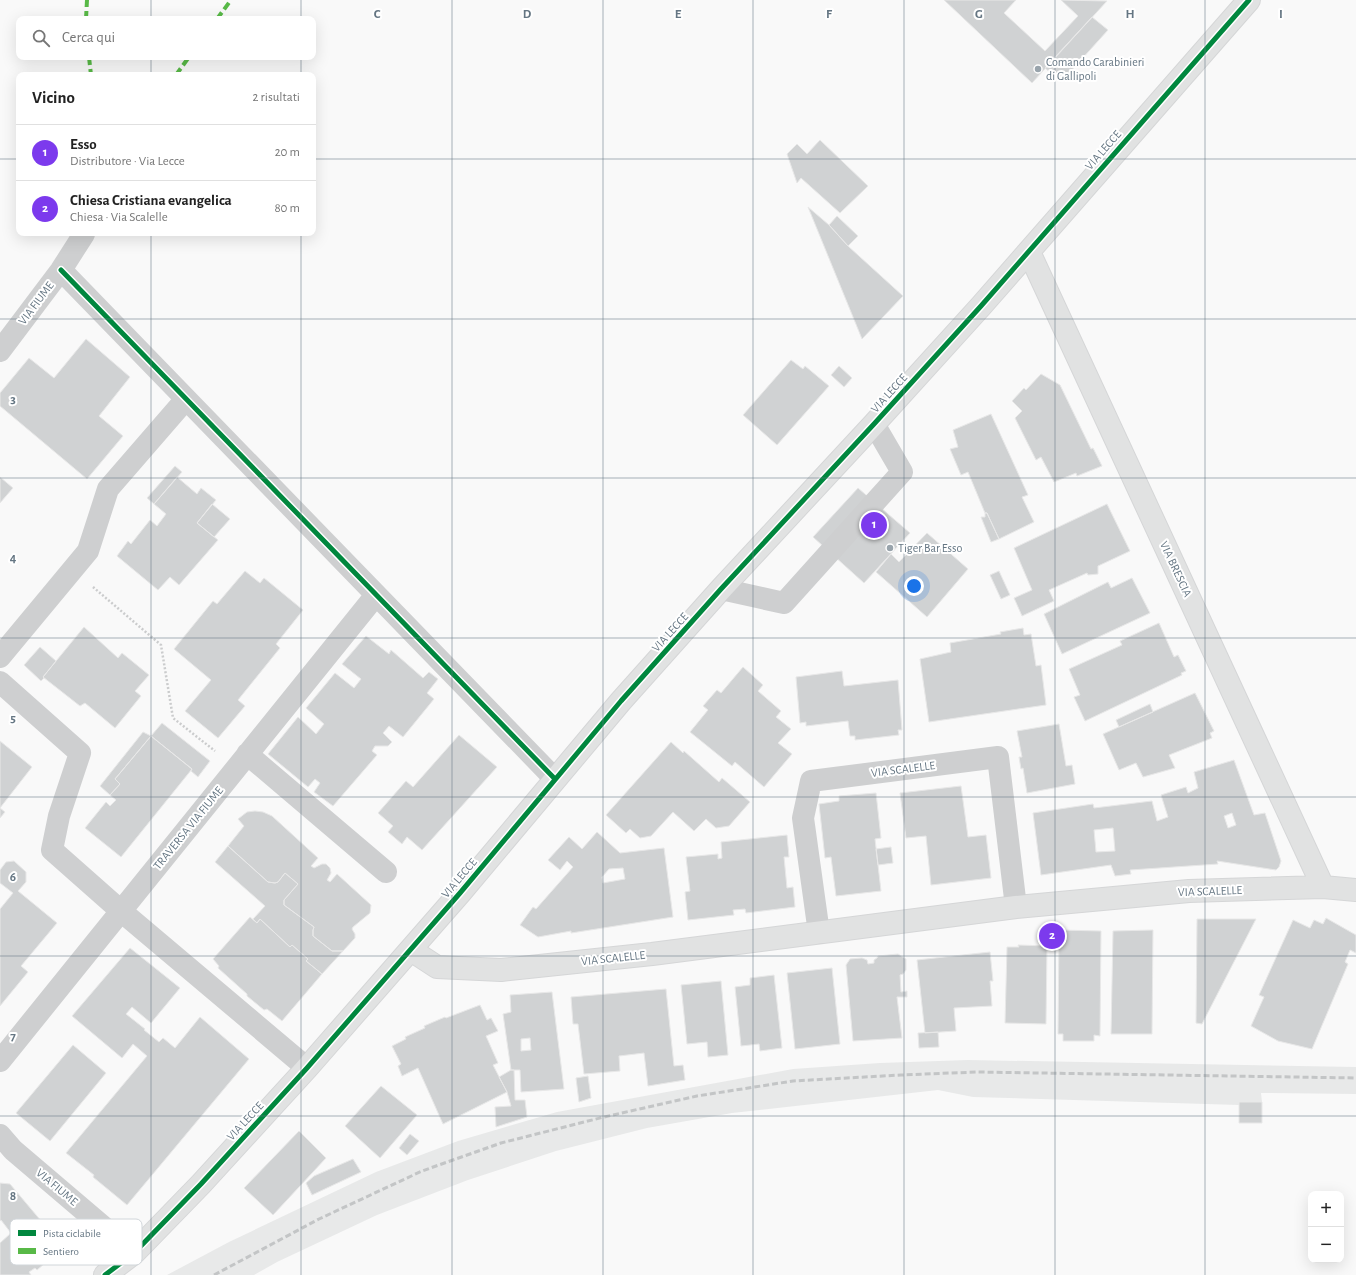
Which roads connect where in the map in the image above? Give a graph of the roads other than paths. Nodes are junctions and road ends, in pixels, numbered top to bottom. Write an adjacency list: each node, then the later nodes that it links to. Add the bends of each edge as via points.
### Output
1 (1249, 0): 3 (main road, VIA LECCE)
2 (83, 236): 4 (street, VIA FIUME)
3 (1029, 252): 7 (main road, VIA LECCE); 15 (main road, VIA BRESCIA)
4 (61, 270): 5 (street, VIA FIUME); 6 (street)
5 (0, 351)
6 (186, 399): 9 (street); 10 (street, via 108,489 88,551)
7 (874, 424): 8 (main road, VIA LECCE); 8 (street, via 902,472 784,603)
8 (721, 589): 13 (main road, VIA LECCE)
9 (376, 595): 12 (street, TRAVERSA VIA FIUME); 13 (street)
10 (0, 657)
11 (0, 682): 18 (street, via 80,753 59,816 52,850)
12 (242, 761): 14 (street); 18 (street, TRAVERSA VIA FIUME)
13 (555, 779): 20 (main road, VIA LECCE)
14 (386, 872)
15 (1323, 887): 16 (main road, VIA SCALELLE); 17 (main road, VIA SCALELLE, via 1189,891)
16 (1356, 890)
17 (1016, 907): 19 (main road, VIA SCALELLE); 19 (street, VIA SCALELLE, via 998,757 810,781 802,818)
18 (121, 911): 21 (street, TRAVERSA VIA FIUME); 22 (street)
19 (819, 933): 20 (main road, VIA SCALELLE, via 501,970 437,968)
20 (411, 950): 22 (main road, VIA LECCE)
21 (1, 1056)
22 (307, 1068): 25 (main road, VIA LECCE, via 201,1184)
23 (4, 1148): 24 (street, VIA FIUME)
24 (93, 1219)
25 (142, 1244)
26 (118, 1265): 27 (main road, VIA LECCE)
27 (105, 1275)

